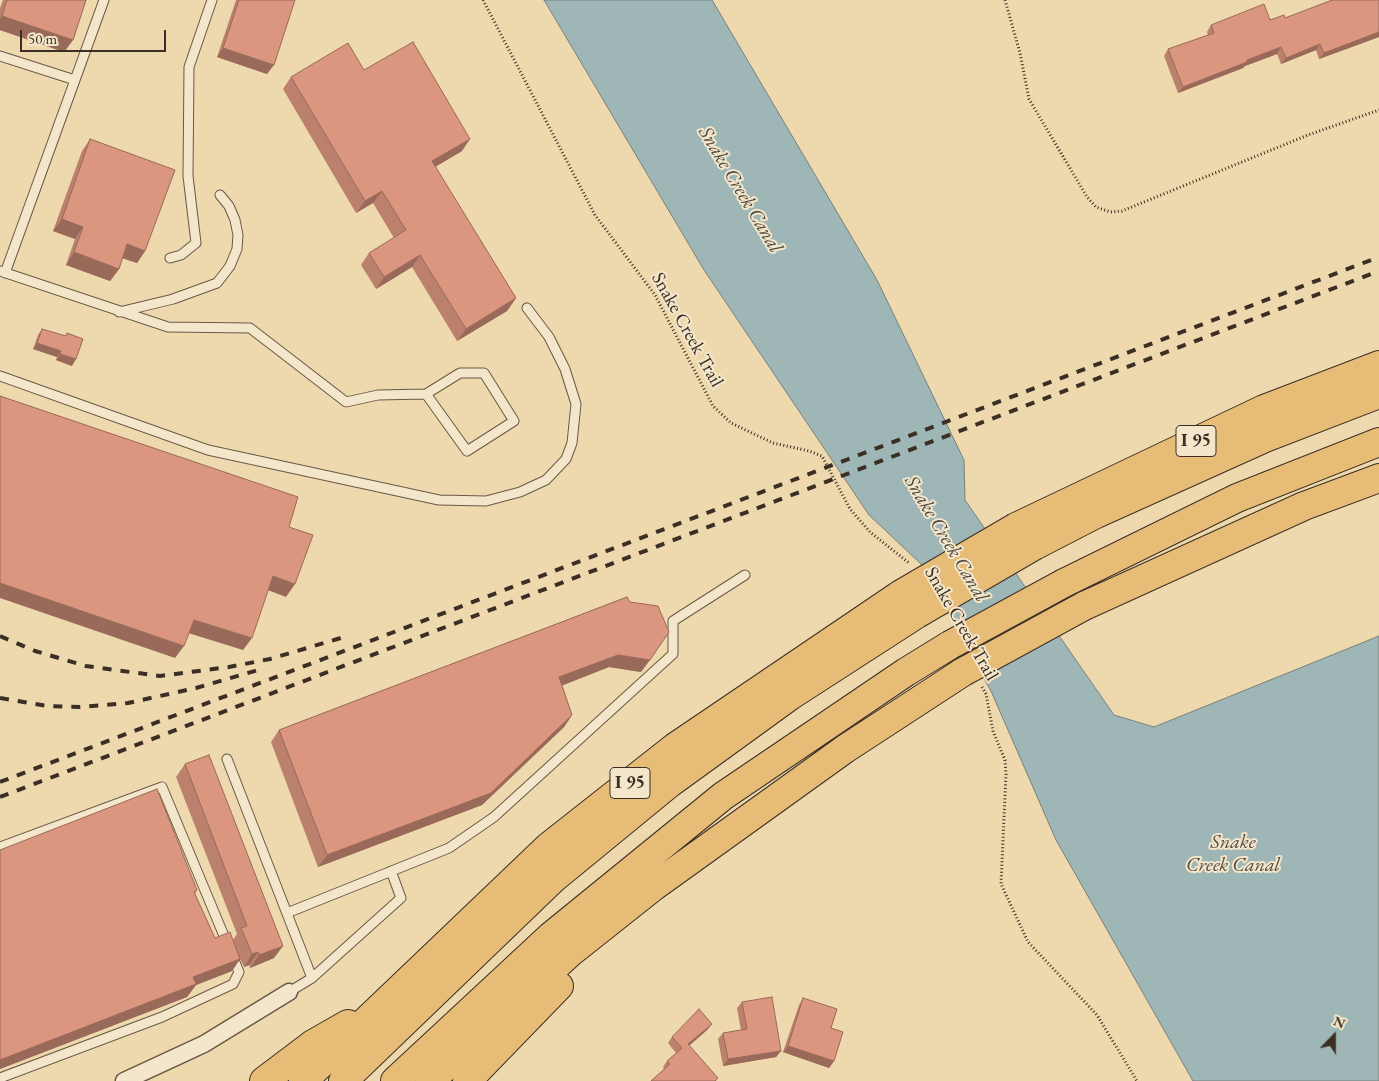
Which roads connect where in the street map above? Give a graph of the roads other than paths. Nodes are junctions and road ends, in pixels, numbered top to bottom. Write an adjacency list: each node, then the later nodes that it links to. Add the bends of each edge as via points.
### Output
1 (104, 0): 4 (lane)
2 (212, 0): 6 (lane, via 189,67 188,176 196,243 181,256)
3 (0, 56): 4 (lane)
4 (75, 80): 7 (lane)
5 (220, 195): 9 (lane, via 230,206 238,235 237,249 230,266 217,283 174,300)
6 (170, 258)
7 (2, 272): 9 (lane)
8 (527, 308): 11 (lane, via 549,337 565,369 576,404 572,443 566,459 546,480 520,492 486,501 439,500 208,450)
9 (119, 312): 12 (lane, via 168,327 250,328 346,402 378,395)
10 (1379, 364): 16 (highway, I 95, via 1264,408)
11 (0, 376)
12 (426, 394): 12 (lane, via 467,450 514,421 484,373 460,373)
13 (1379, 394): 16 (highway, via 1265,438 1096,514)
14 (1379, 442): 32 (highway, bridge, via 1237,498 1064,583 906,672 723,796 550,936)
15 (1379, 478): 22 (highway, bridge, via 1304,506 1084,606 972,679 845,749)
16 (1025, 536): 18 (highway, I 95, bridge)
17 (745, 576): 21 (lane, via 673,621 673,654 494,817 449,848)
18 (909, 604): 26 (highway, I 95, via 675,747 548,847); 31 (highway, via 670,783 553,879)
19 (227, 759): 23 (lane)
20 (0, 847): 27 (lane, via 162,787 239,972 233,984 162,1017)
21 (391, 871): 23 (lane); 24 (lane, via 401,898)
22 (652, 886): 33 (highway, via 571,952); 34 (highway)
23 (287, 913): 24 (lane)
24 (312, 978): 25 (lane)
25 (289, 992): 28 (street, via 204,1044)
26 (384, 1004): 29 (highway, via 313,1044); 30 (highway, I 95)
27 (0, 1078)
28 (124, 1081)
29 (264, 1081)
30 (303, 1081)
31 (342, 1081)
32 (395, 1081)
33 (430, 1081)
34 (467, 1081)

